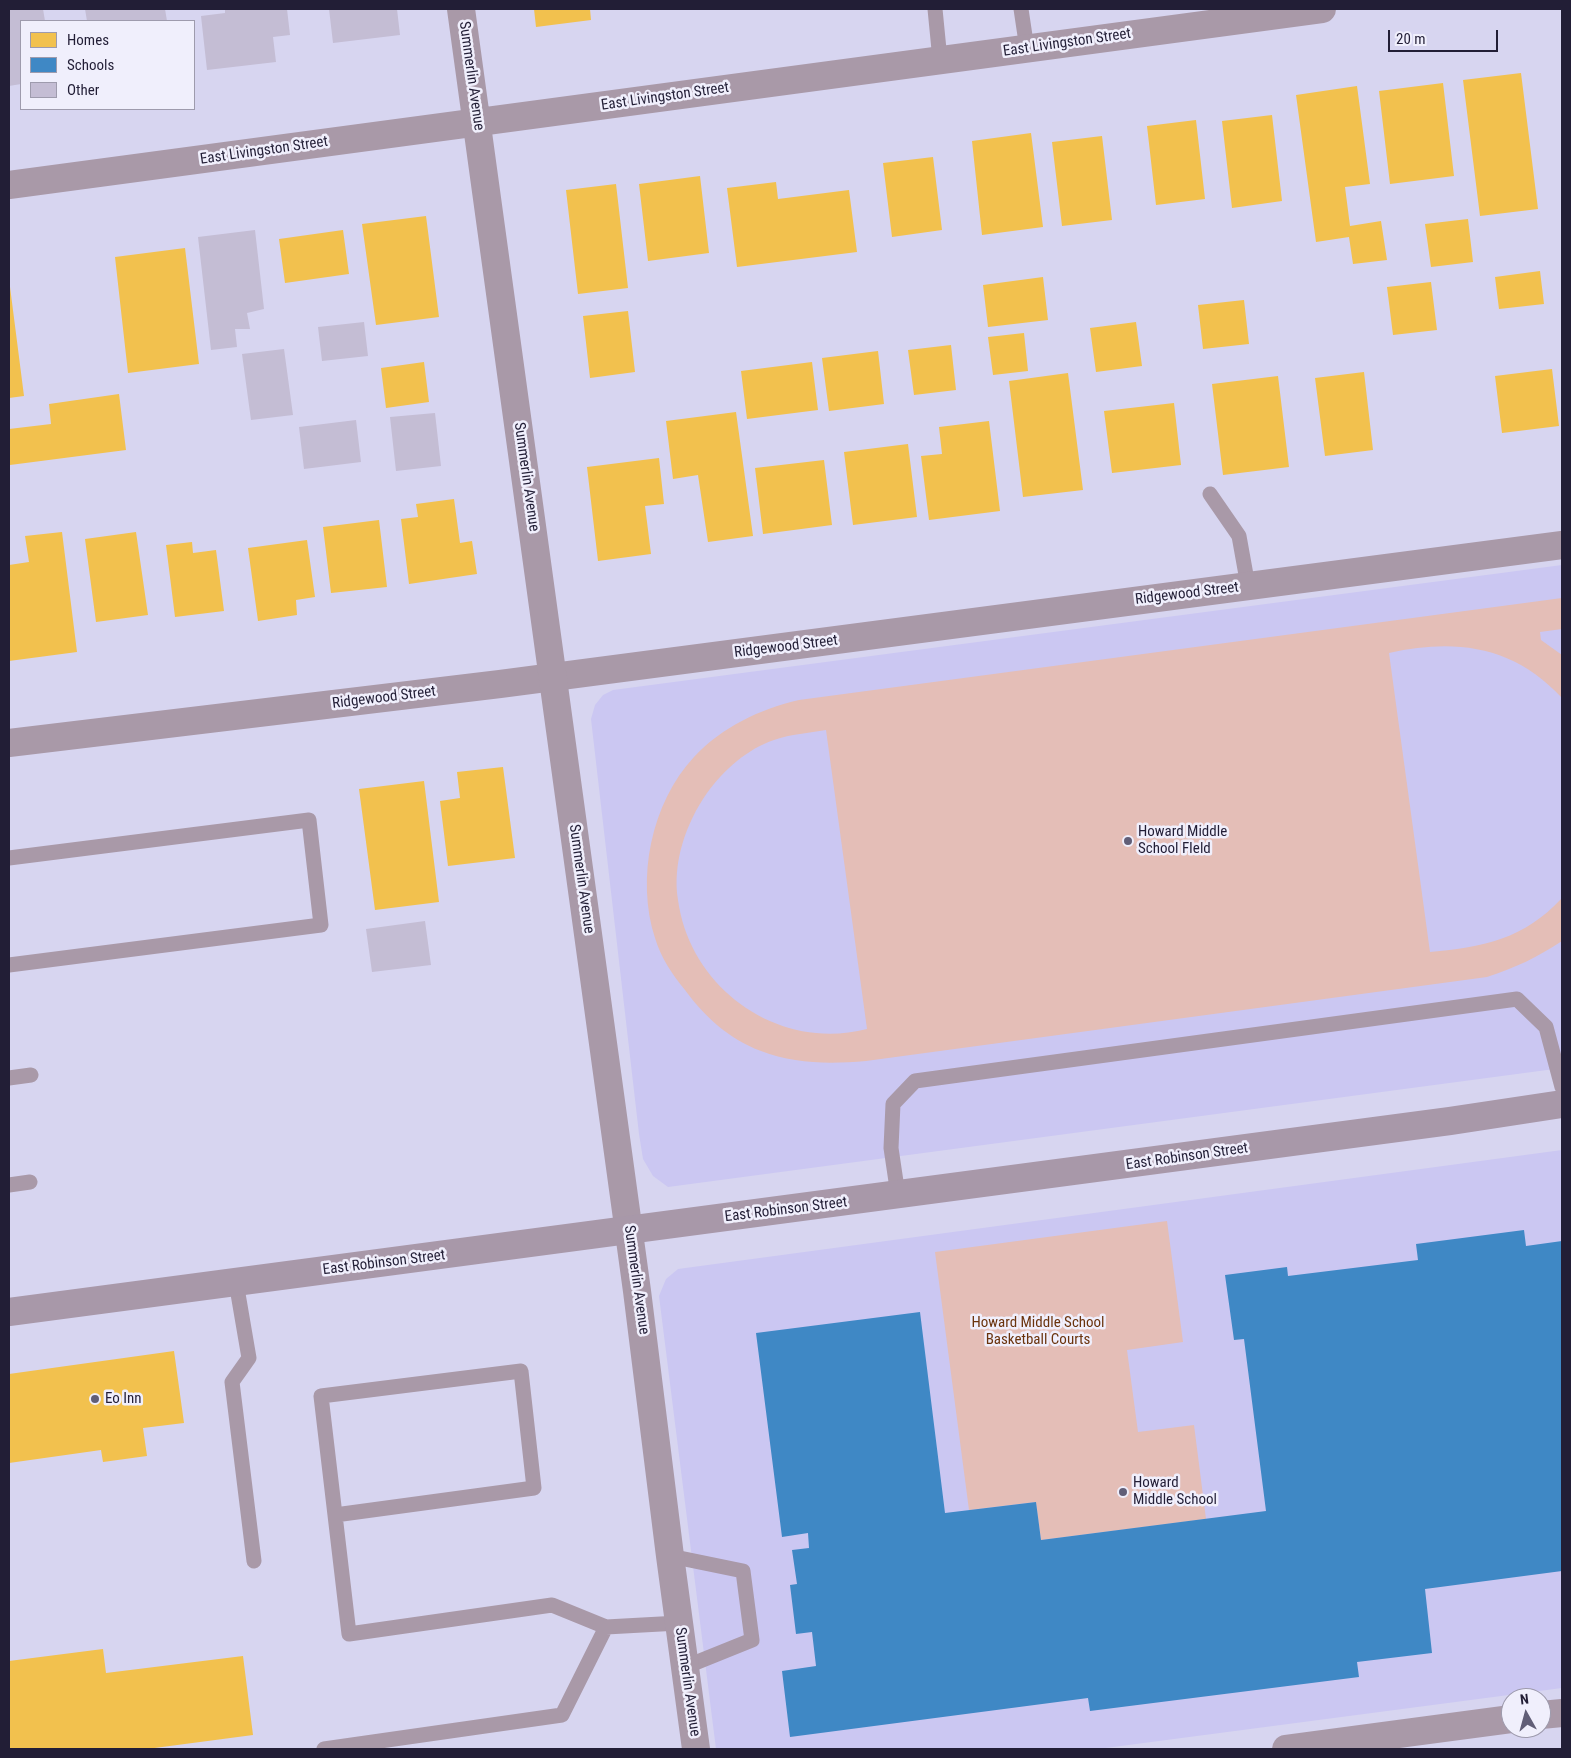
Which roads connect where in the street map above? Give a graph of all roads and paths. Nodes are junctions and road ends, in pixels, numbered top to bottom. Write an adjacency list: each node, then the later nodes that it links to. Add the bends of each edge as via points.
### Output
1 (462, 9): 8 (street, Summerlin Avenue)
2 (935, 9): 7 (lane)
3 (1021, 9): 6 (lane)
4 (1322, 9): 5 (street, East Livingston Street)
5 (1194, 17): 6 (street, East Livingston Street)
6 (1027, 49): 7 (street, East Livingston Street)
7 (940, 60): 8 (street, East Livingston Street)
8 (477, 122): 9 (street, East Livingston Street); 13 (street, Summerlin Avenue)
9 (9, 185)
10 (1210, 494): 12 (lane, via 1239,536)
11 (1562, 545): 12 (street, Ridgewood Street)
12 (1248, 586): 13 (street, Ridgewood Street)
13 (553, 677): 14 (street, Ridgewood Street); 24 (street, Summerlin Avenue)
14 (9, 743)
15 (9, 858): 16 (lane, via 309,820 321,926)
16 (9, 965)
17 (31, 1075): 18 (lane)
18 (9, 1078)
19 (1562, 1087): 23 (lane, via 1546,1027 1517,999 914,1081 893,1104 892,1148)
20 (1562, 1104): 23 (main road, East Robinson Street)
21 (30, 1182): 22 (lane)
22 (9, 1184)
23 (898, 1195): 24 (main road, East Robinson Street)
24 (629, 1230): 25 (main road, East Robinson Street); 28 (street, Summerlin Avenue)
25 (236, 1282): 26 (main road, East Robinson Street); 29 (lane, via 249,1358 232,1382)
26 (9, 1312)
27 (335, 1515): 27 (lane, via 322,1396 521,1370 534,1488); 31 (lane, via 349,1634 552,1605)
28 (670, 1556): 30 (street, Summerlin Avenue); 32 (lane, via 743,1571 752,1640)
29 (254, 1561)
30 (679, 1623): 31 (lane); 32 (street, Summerlin Avenue)
31 (606, 1627): 34 (lane, via 562,1715)
32 (685, 1667): 36 (street, Summerlin Avenue)
33 (1501, 1720): 37 (street)
34 (373, 1746): 35 (lane)
35 (324, 1749)
36 (696, 1749)
37 (1286, 1749)

